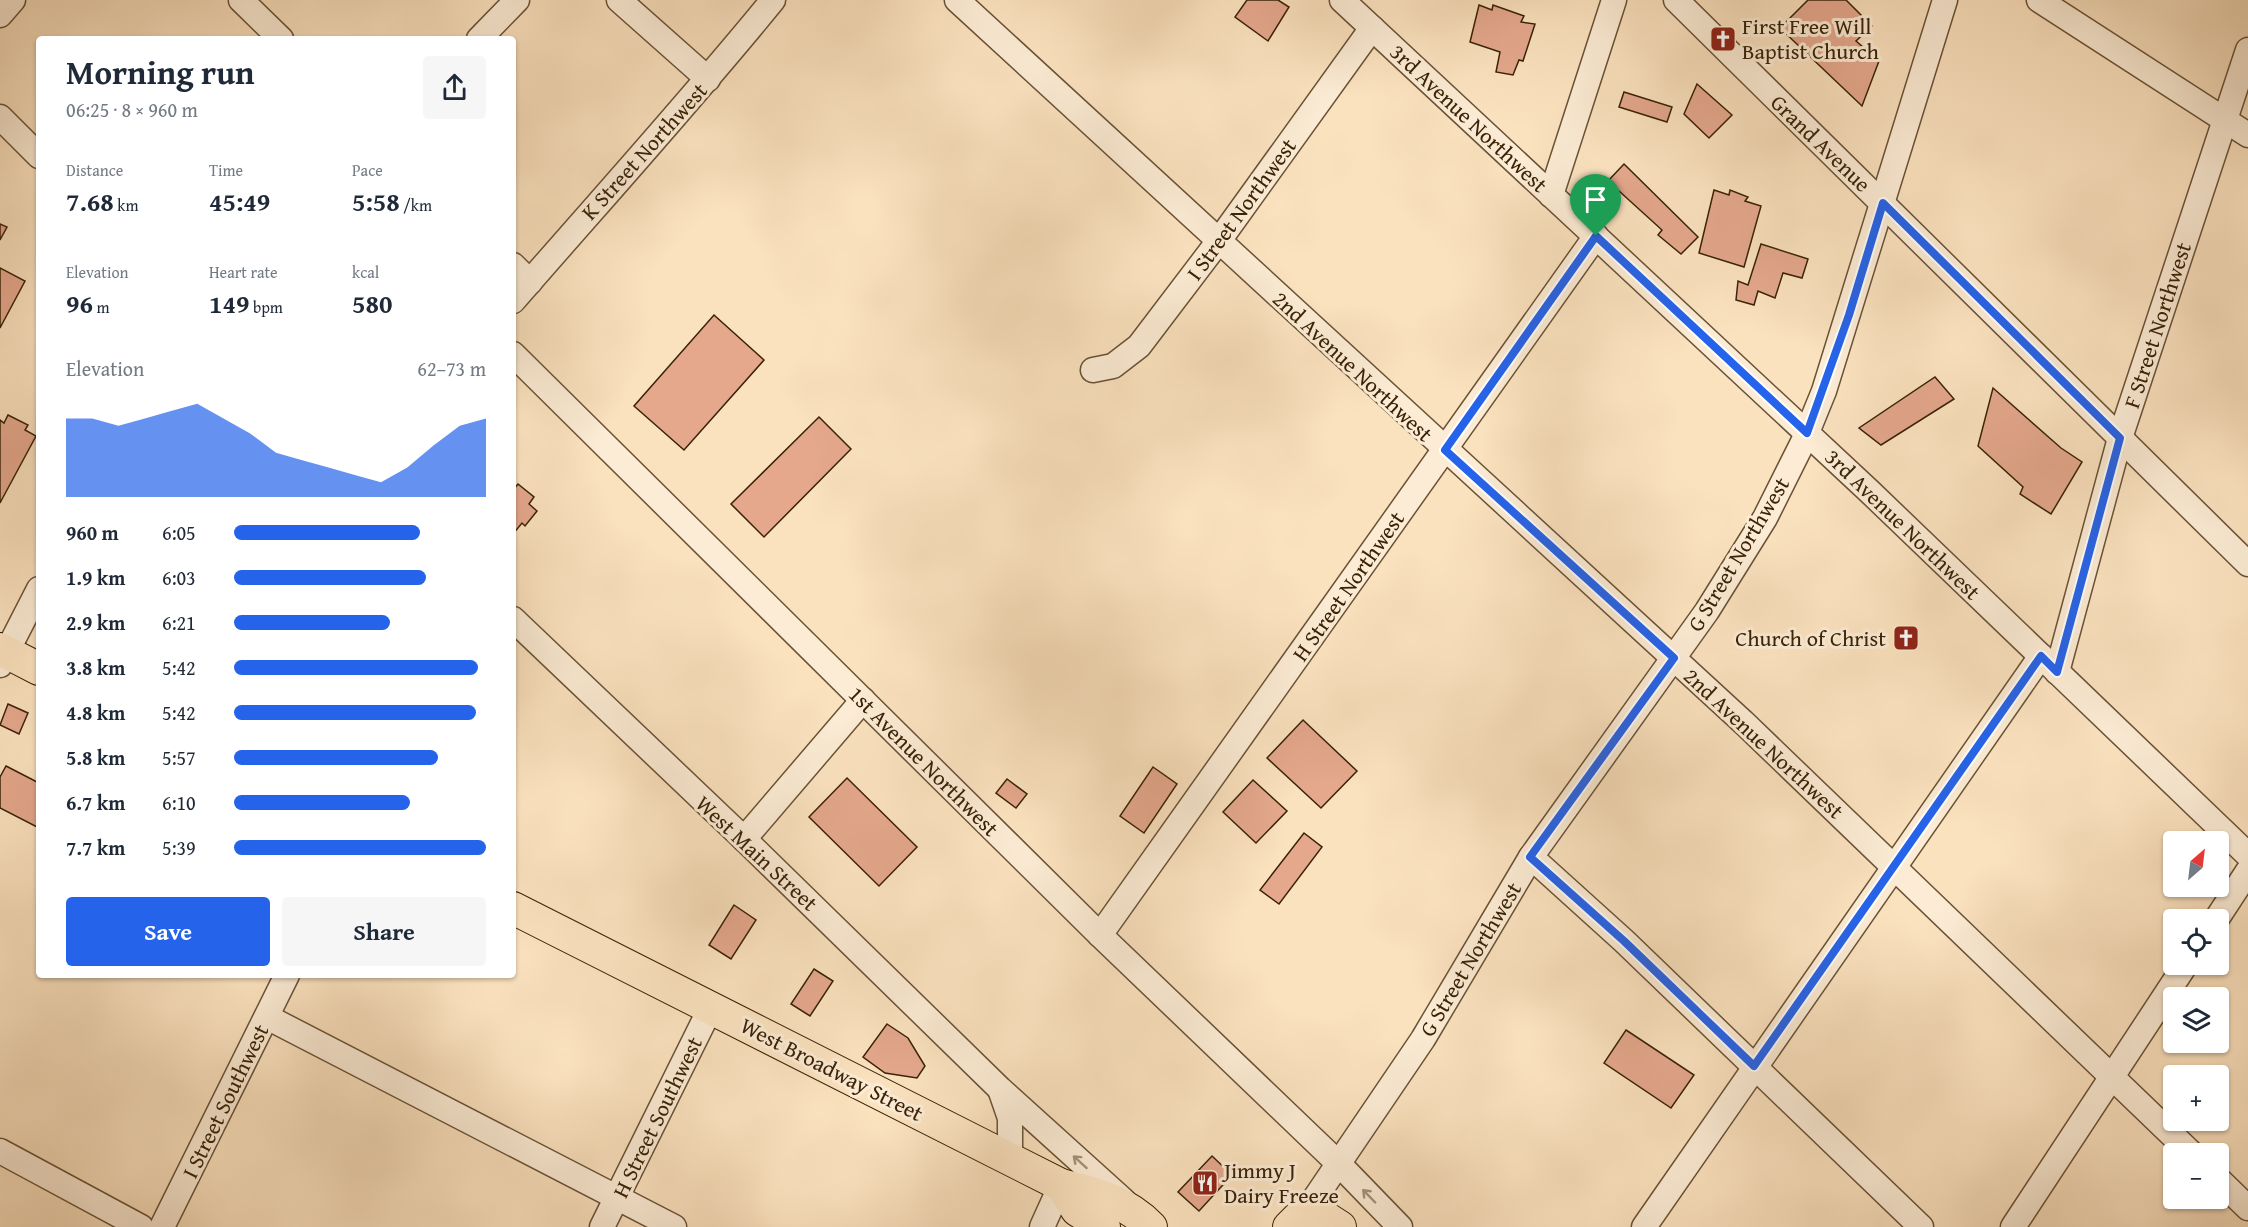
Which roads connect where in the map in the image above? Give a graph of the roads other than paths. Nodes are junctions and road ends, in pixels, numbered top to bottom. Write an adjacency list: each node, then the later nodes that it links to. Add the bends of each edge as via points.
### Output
1 (14, 0): 12 (street)
2 (241, 0): 14 (street)
3 (518, 0): 15 (street)
4 (619, 0): 17 (street)
5 (773, 0): 17 (street, K Street Northwest)
6 (957, 0): 25 (street, 2nd Avenue Northwest)
7 (1342, 0): 13 (street, 3rd Avenue Northwest)
8 (1614, 0): 22 (street)
9 (1676, 0): 23 (street, Grand Avenue)
10 (1945, 0): 23 (street, G Street Northwest)
11 (2039, 0): 19 (street)
12 (0, 15)
13 (1372, 28): 22 (street, 3rd Avenue Northwest); 25 (street, I Street Northwest)
14 (278, 36)
15 (482, 36)
16 (2248, 50): 19 (street, F Street Northwest)
17 (708, 79): 26 (street, K Street Northwest, via 624,171)
18 (0, 117): 21 (street)
19 (2225, 120): 20 (street); 31 (street, F Street Northwest)
20 (2248, 135)
21 (36, 153)
22 (1551, 195): 24 (street, 3rd Avenue Northwest)
23 (1883, 203): 30 (street, G Street Northwest); 31 (street, Grand Avenue)
24 (1596, 236): 30 (street, 3rd Avenue Northwest); 32 (street, H Street Northwest)
25 (1218, 242): 29 (street, I Street Northwest, via 1139,346 1113,366); 32 (street, 2nd Avenue Northwest)
26 (521, 273): 27 (street, K Street Northwest)
27 (516, 290)
28 (516, 357): 40 (street, 1st Avenue Northwest)
29 (1093, 370)
30 (1807, 433): 37 (street, G Street Northwest, via 1765,518); 38 (street, 3rd Avenue Northwest)
31 (2120, 438): 33 (street, Grand Avenue); 38 (street, F Street Northwest)
32 (1445, 450): 37 (street, 2nd Avenue Northwest); 48 (street, H Street Northwest)
33 (2248, 564)
34 (36, 594): 36 (street)
35 (516, 622): 41 (street, West Main Street)
36 (2, 656): 39 (main road)
37 (1674, 658): 43 (street, G Street Northwest); 44 (street, 2nd Avenue Northwest)
38 (2049, 664): 42 (street, 3rd Avenue Northwest); 44 (street, F Street Northwest)
39 (36, 668)
40 (863, 700): 41 (street); 48 (street, 1st Avenue Northwest)
41 (744, 839): 55 (street, West Main Street)
42 (2248, 855)
43 (1530, 857): 53 (street); 59 (street, G Street Northwest, via 1423,1039)
44 (1894, 866): 53 (street, F Street Northwest); 54 (street, 2nd Avenue Northwest)
45 (2248, 871): 46 (street)
46 (2223, 909)
47 (516, 910): 51 (main road, West Broadway Street)
48 (1100, 935): 59 (street, 1st Avenue Northwest)
49 (2179, 975): 54 (street)
50 (286, 978): 52 (street, I Street Southwest)
51 (711, 1007): 58 (main road, West Broadway Street); 62 (street, H Street Southwest)
52 (267, 1017): 62 (street); 67 (street, I Street Southwest)
53 (1754, 1066): 74 (street, F Street Northwest); 75 (street)
54 (2112, 1077): 56 (street, 2nd Avenue Northwest); 76 (street)
55 (1000, 1089): 58 (street, West Main Street, via 1010,1118); 65 (street, West Main Street, one-way to 55)
56 (2181, 1143)
57 (0, 1151): 66 (street)
58 (1010, 1159): 60 (main road, West Broadway Street)
59 (1339, 1164): 64 (street, G Street Northwest); 73 (street, one-way to 59)
60 (1061, 1185): 65 (main road, West Broadway Street, via 1106,1196); 70 (street); 71 (main road, via 1077,1210)
61 (2229, 1190): 63 (street)
62 (616, 1197): 68 (street, H Street Southwest); 69 (street)
63 (2248, 1208)
64 (1299, 1217): 72 (main road)
65 (1145, 1221)
66 (141, 1227)
67 (162, 1227)
68 (602, 1227)
69 (674, 1227)
70 (1041, 1227)
71 (1104, 1227)
72 (1340, 1227)
73 (1400, 1227)
74 (1644, 1227)
75 (1921, 1227)
76 (2013, 1227)

